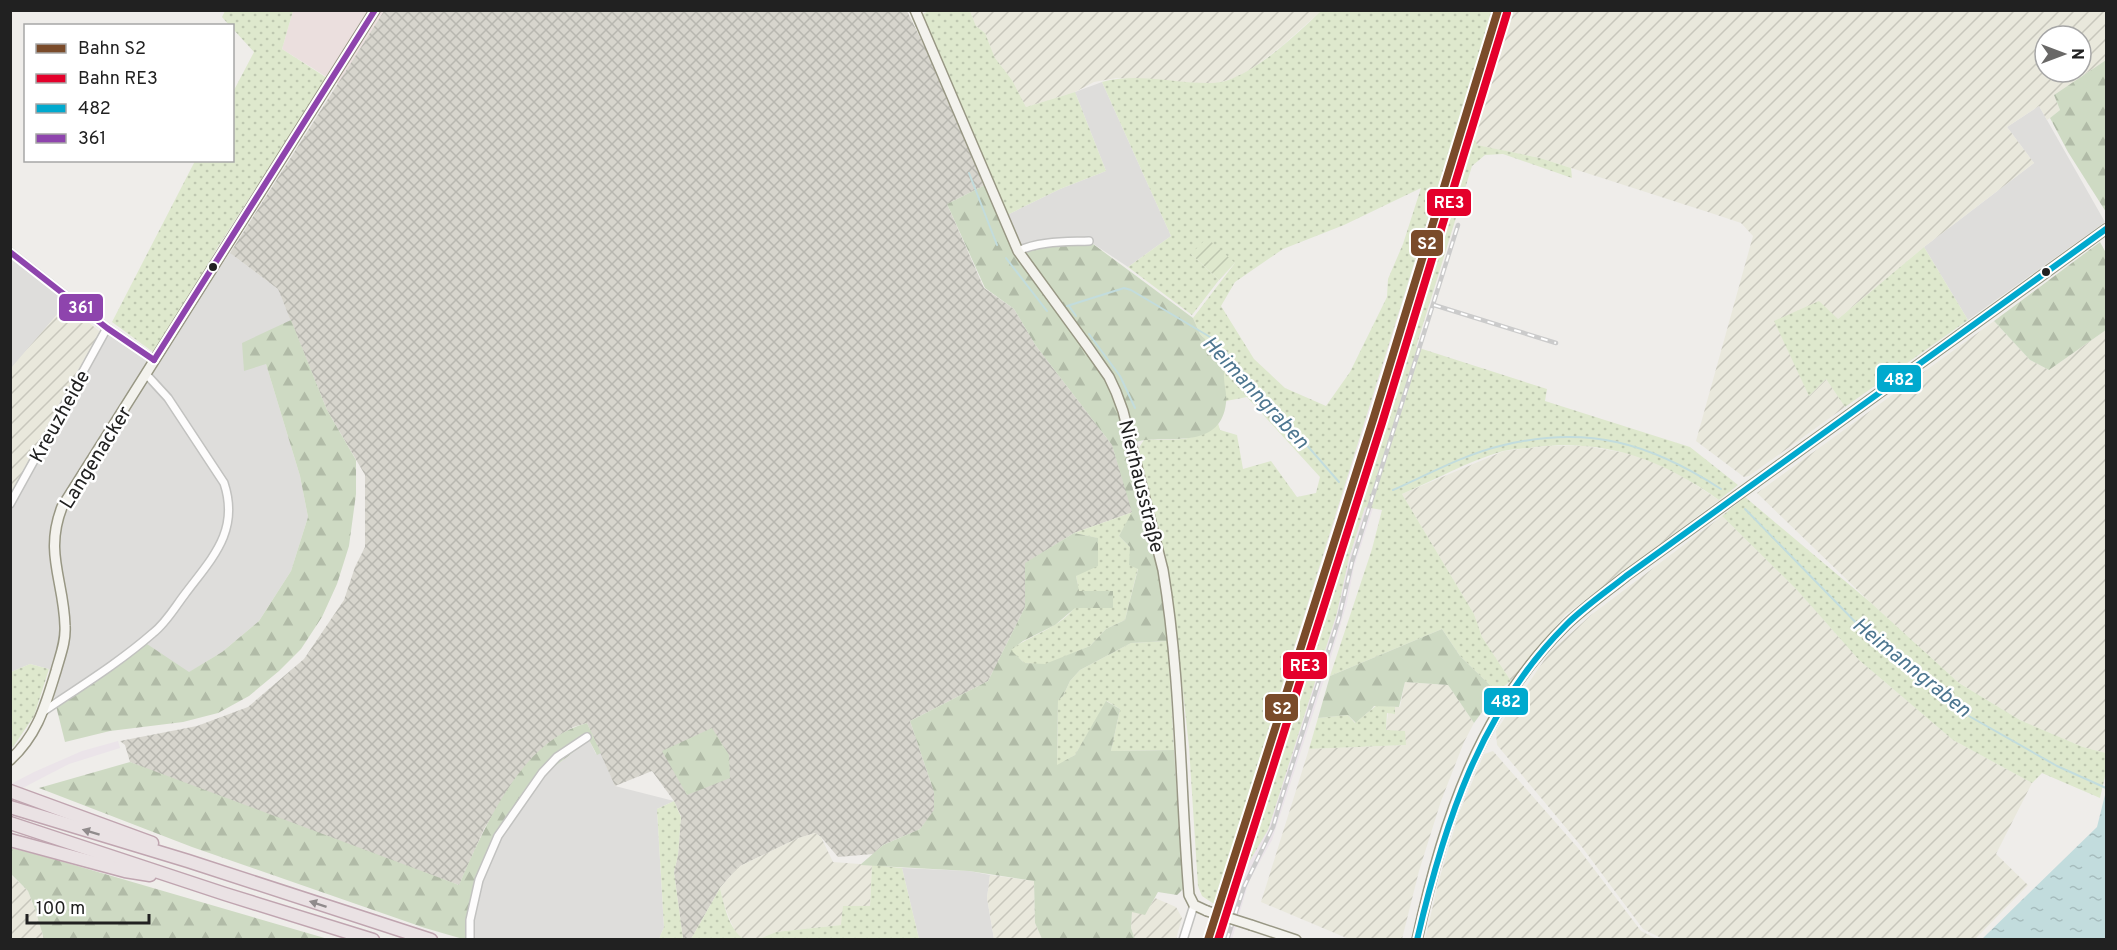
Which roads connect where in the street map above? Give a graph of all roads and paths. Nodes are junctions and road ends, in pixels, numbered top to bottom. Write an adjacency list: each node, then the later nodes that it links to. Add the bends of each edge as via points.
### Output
1 (375, 10): 8 (main road, Langenacker)
2 (915, 10): 6 (main road, Nierhausstraße)
3 (2106, 229): 26 (main road, via 1626,576 1566,625 1514,687 1471,763 1444,833)
4 (1089, 241): 6 (street, via 1044,244)
5 (10, 252): 7 (street)
6 (1018, 252): 20 (main road, Nierhausstraße, via 1109,377 1123,411 1167,597 1188,884)
7 (107, 328): 8 (street); 10 (street, Kreuzheide)
8 (154, 360): 9 (main road, Langenacker)
9 (146, 374): 11 (main road, Langenacker, via 58,518 54,551 65,640); 11 (street, via 168,398 224,483 229,509 227,529 219,550 156,631)
10 (10, 504)
11 (44, 711): 13 (main road, Langenacker, via 32,736)
12 (586, 737): 23 (street, via 542,773 498,836 479,880)
13 (10, 760)
14 (12, 791): 18 (highway, via 165,848)
15 (11, 807): 18 (highway, one-way to 15)
16 (10, 824): 19 (highway)
17 (10, 840): 19 (highway, via 125,872)
18 (188, 861): 22 (highway, one-way to 18)
19 (178, 879): 21 (highway)
20 (1194, 905): 24 (street); 25 (main road, bridge)
21 (373, 939)
22 (430, 939)
23 (470, 939)
24 (1183, 939)
25 (1296, 939)
26 (1417, 939)

